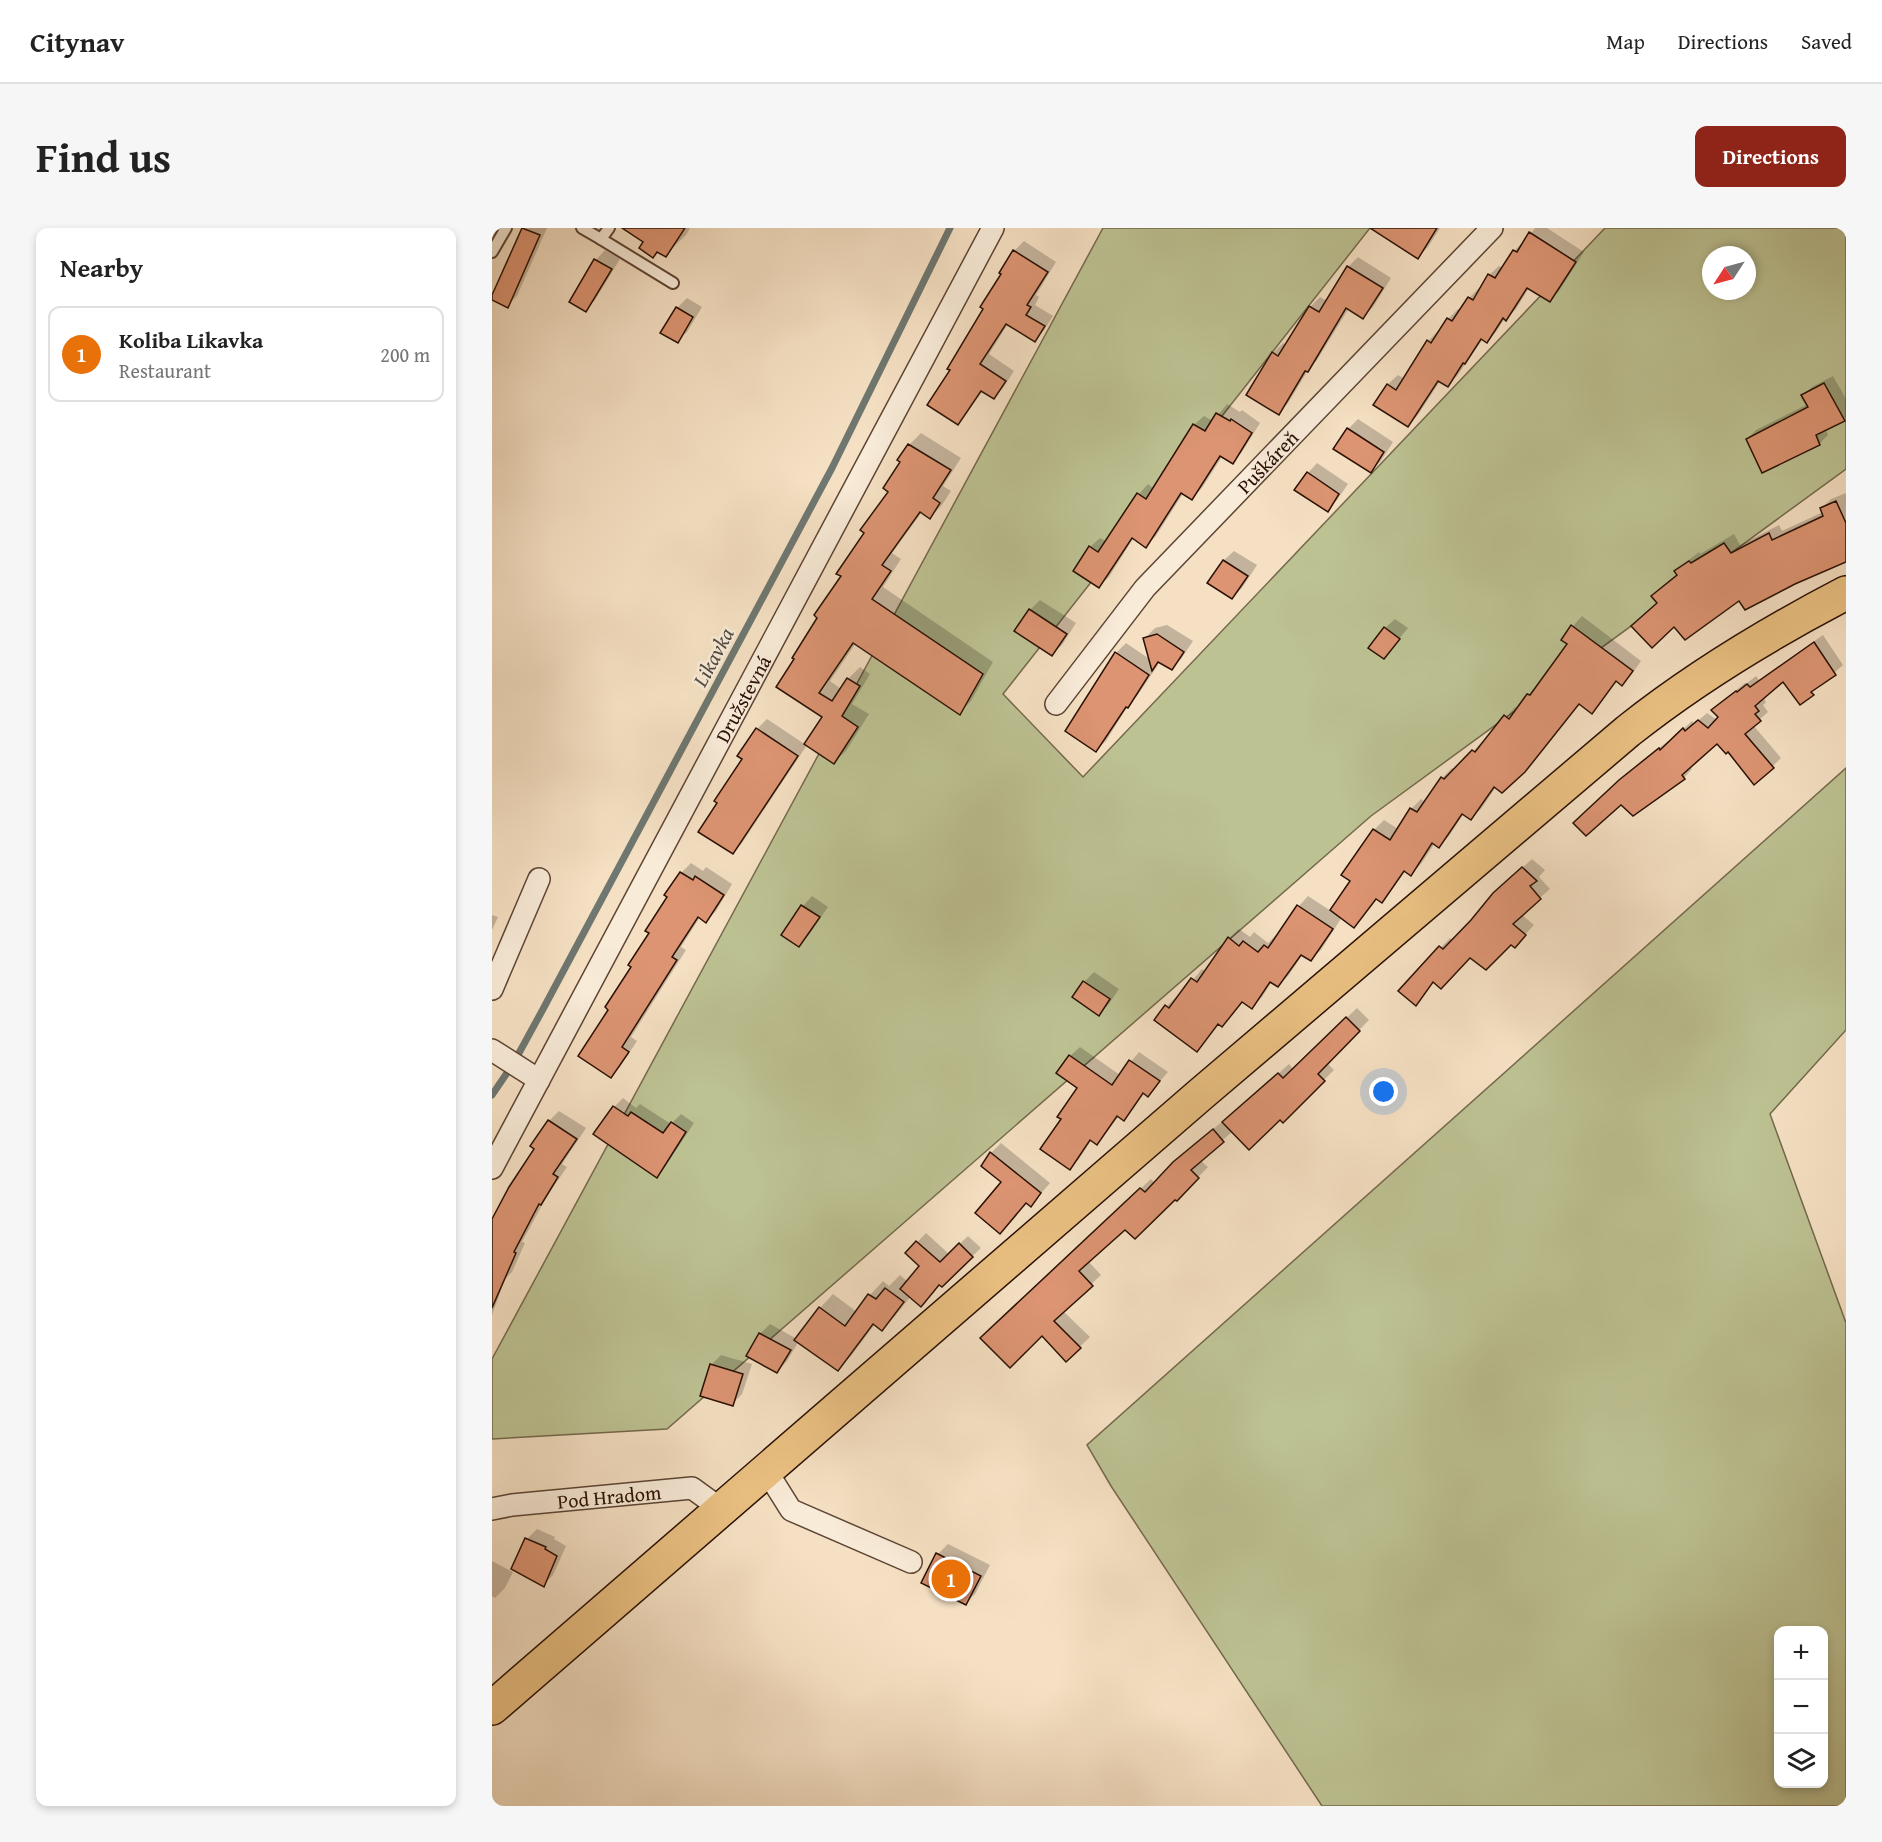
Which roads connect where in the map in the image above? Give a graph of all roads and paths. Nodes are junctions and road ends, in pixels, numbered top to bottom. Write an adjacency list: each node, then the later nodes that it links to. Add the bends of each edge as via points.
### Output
1 (506, 228): 7 (lane)
2 (582, 228): 6 (lane)
3 (609, 228): 6 (lane)
4 (993, 228): 14 (street, Družstevná)
5 (1492, 228): 10 (street, Puškáreň, via 1144,588)
6 (601, 238): 8 (lane)
7 (492, 252)
8 (673, 283)
9 (1846, 593): 16 (main road, via 1731,657 1628,731)
10 (1056, 704)
11 (538, 879): 12 (street)
12 (492, 989)
13 (492, 1050): 14 (street)
14 (539, 1080): 15 (street, Družstevná)
15 (492, 1168)
16 (766, 1470): 18 (main road); 19 (street, via 791,1510)
17 (492, 1509): 18 (street, Pod Hradom, via 692,1488)
18 (721, 1509): 20 (main road)
19 (911, 1562)
20 (492, 1708)

